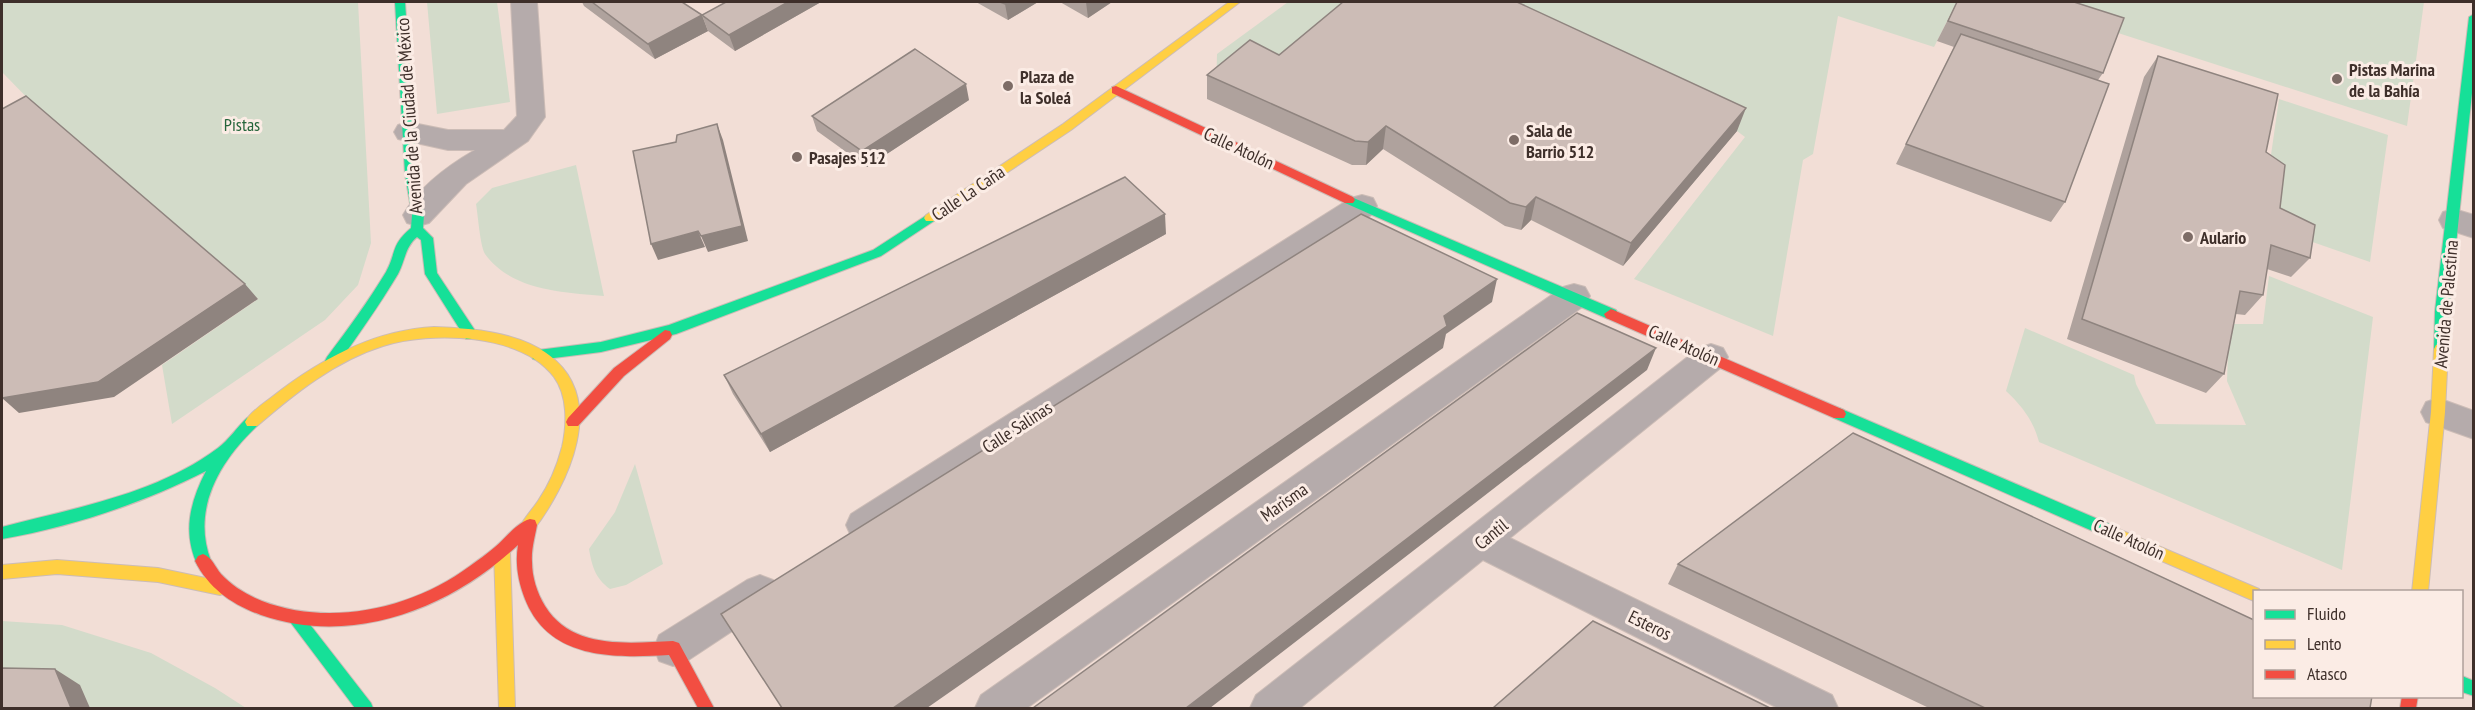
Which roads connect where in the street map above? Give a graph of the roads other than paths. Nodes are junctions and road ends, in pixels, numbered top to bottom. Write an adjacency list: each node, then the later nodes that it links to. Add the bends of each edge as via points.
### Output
1 (400, 2): 6 (main road, Avenida de la Ciudad de México)
2 (524, 2): 7 (street, via 531,117 526,127)
3 (1235, 2): 5 (main road, Calle La Caña)
4 (2474, 17): 10 (main road, Avenida de Palestina)
5 (1116, 90): 8 (main road, Calle Atolón); 12 (main road, Calle La Caña, via 878,253)
6 (408, 132): 7 (street, via 448,140); 9 (main road, Avenida de la Ciudad de México)
7 (510, 140): 9 (street, via 449,181)
8 (1362, 206): 11 (main road, Calle Atolón); 23 (street, Calle Salinas)
9 (417, 223): 13 (main road, Avenida de la Ciudad de México, via 427,238 431,274); 16 (main road, Avenida de la Ciudad de México, via 403,242 371,307)
10 (2464, 223): 17 (main road, Avenida de Palestina, via 2442,311)
11 (1574, 296): 15 (main road, Calle Atolón); 36 (street, Marisma)
12 (671, 330): 14 (main road, via 601,347); 18 (main road, via 619,372)
13 (471, 335): 14 (main road, via 519,345); 16 (main road, via 417,334)
14 (538, 355): 18 (main road, via 551,363 567,385)
15 (1711, 357): 24 (street, Cantil); 30 (main road, Calle Atolón)
16 (332, 361): 20 (main road, via 281,397)
17 (2438, 412): 19 (street); 29 (main road, Avenida de Palestina)
18 (573, 422): 21 (main road, via 564,470)
19 (2474, 425)
20 (224, 451): 22 (main road, via 171,481 109,504); 28 (main road, via 204,486 196,523 199,555)
21 (530, 525): 25 (main road); 32 (main road, via 524,560 527,582 546,622 566,639 602,647)
22 (2, 533)
23 (843, 539)
24 (1482, 542): 37 (street, Cantil); 38 (street, Esteros)
25 (502, 551): 31 (main road, via 442,593 402,609 368,618); 34 (main road)
26 (2, 572): 28 (main road, via 57,567 158,575)
27 (783, 577): 32 (street)
28 (220, 588): 31 (main road, via 253,606)
29 (2420, 590)
30 (2253, 594)
31 (296, 618): 33 (main road)
32 (673, 648): 35 (main road)
33 (365, 708)
34 (507, 708)
35 (706, 708)
36 (995, 708)
37 (1270, 708)
38 (1818, 708)

